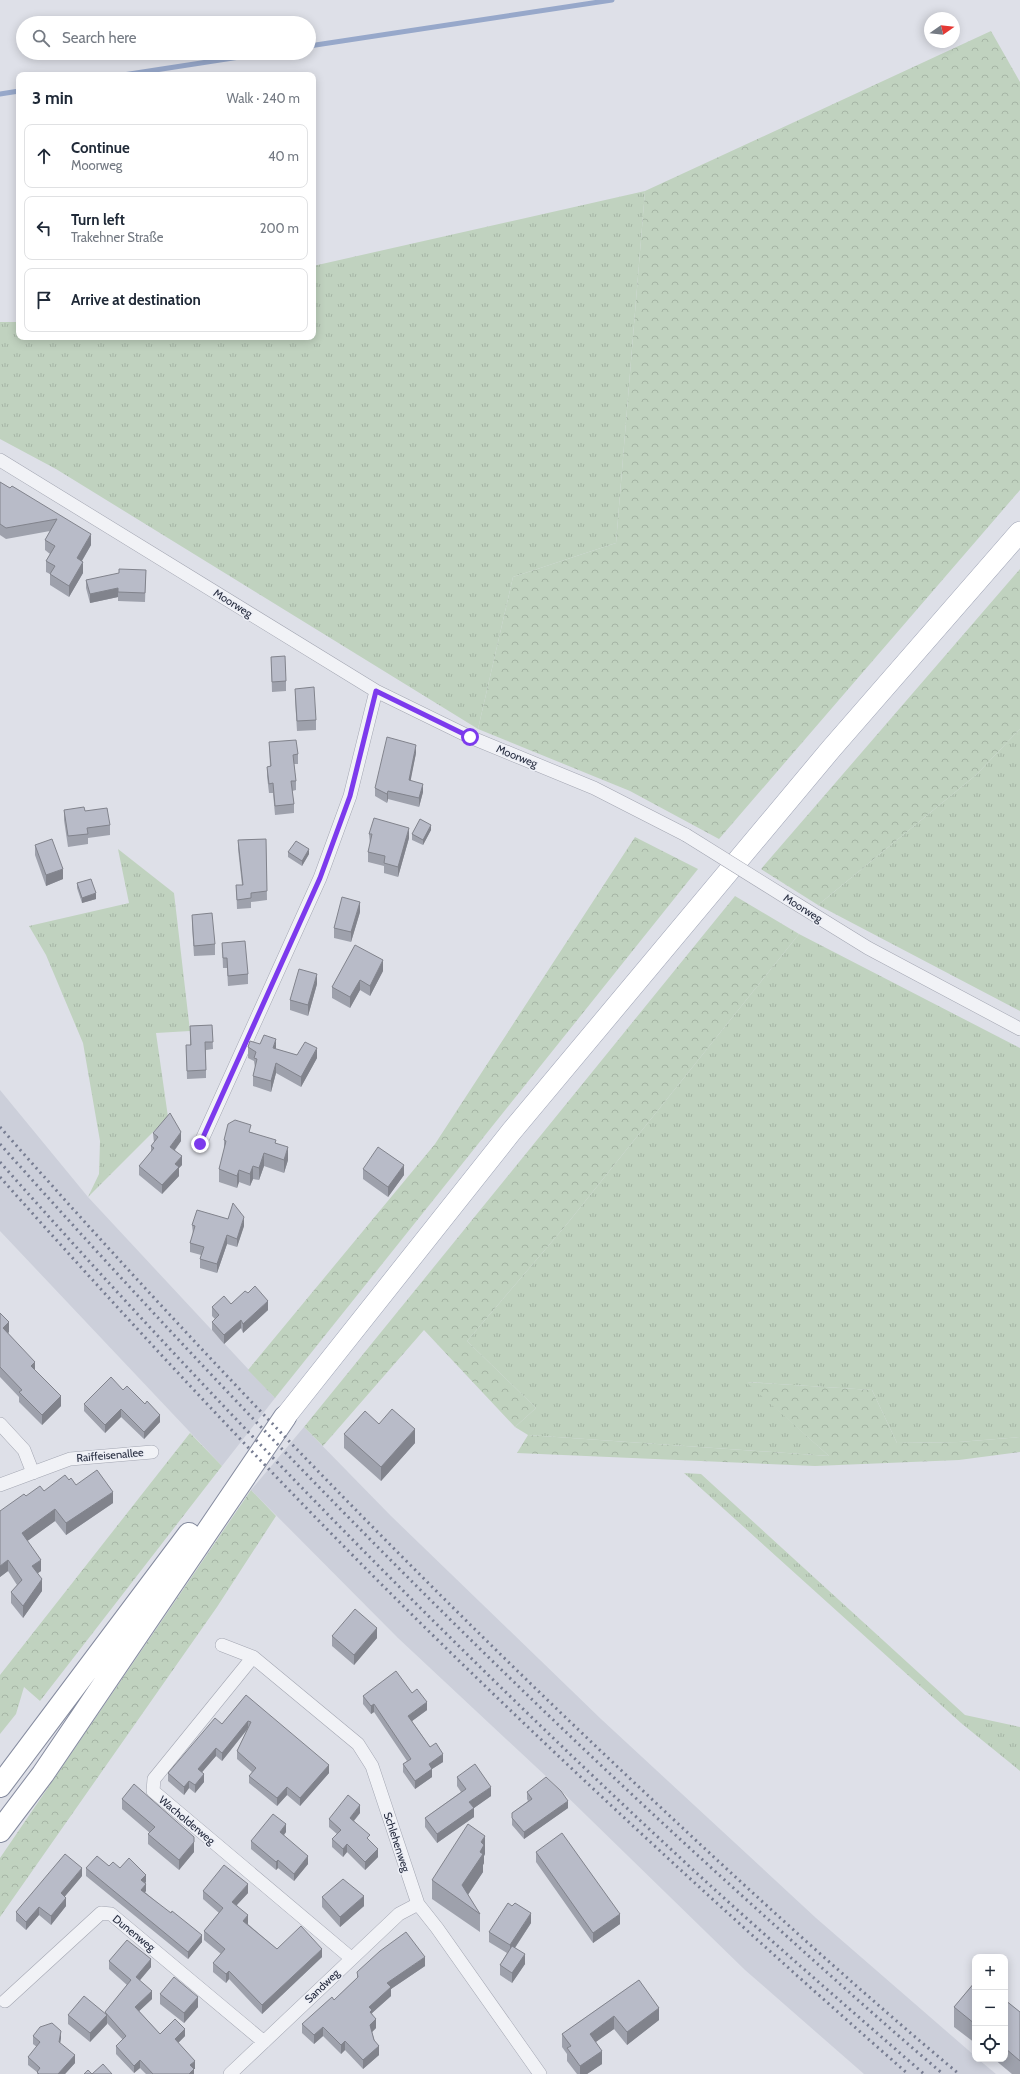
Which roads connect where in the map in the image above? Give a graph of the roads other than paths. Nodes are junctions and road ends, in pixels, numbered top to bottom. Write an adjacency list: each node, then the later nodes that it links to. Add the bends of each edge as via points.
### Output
1 (0, 460): 3 (street, Moorweg)
2 (1020, 532): 6 (main road, via 831,749 516,1126)
3 (376, 691): 4 (street, Moorweg, bridge, via 470,737 594,788 686,835 868,948); 5 (street, via 350,796 320,878)
4 (1020, 1029)
5 (200, 1144)
6 (285, 1417): 13 (highway, via 240,1466); 14 (highway, via 43,1774)
7 (0, 1424): 9 (street, via 24,1450)
8 (152, 1452): 9 (street, Raiffeisenallee, via 70,1459)
9 (33, 1473): 10 (street, Raiffeisenallee)
10 (0, 1486)
11 (222, 1645): 12 (street, Schlehenweg)
12 (253, 1657): 15 (street, Schlehenweg, via 358,1744 372,1766); 16 (street, Wacholderweg, via 154,1779 153,1791)
13 (0, 1786)
14 (0, 1831)
15 (418, 1904): 16 (street, Sandweg, via 399,1914); 20 (street, Schlehenweg)
16 (351, 1958): 18 (street, Sandweg)
17 (5, 2001): 18 (street, Dunenweg, via 101,1913 111,1914)
18 (264, 2042): 19 (street, Sandweg)
19 (230, 2074)
20 (540, 2074)

